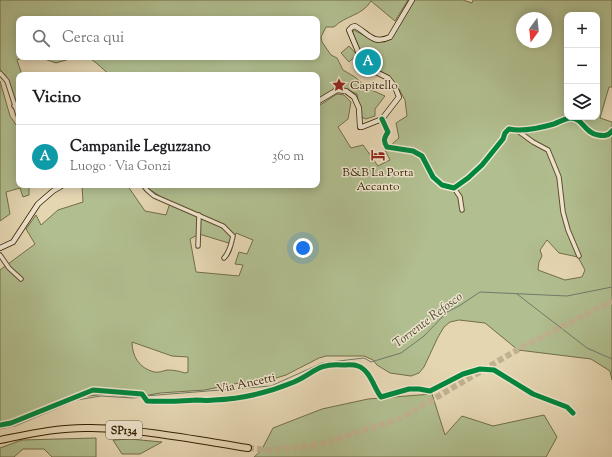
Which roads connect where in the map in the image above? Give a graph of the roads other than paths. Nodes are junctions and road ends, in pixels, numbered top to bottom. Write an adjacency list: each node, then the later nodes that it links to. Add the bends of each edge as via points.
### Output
1 (412, 0): 6 (street, via 390,37 375,40 355,26 349,30 362,61 372,70 388,78 399,97)
2 (0, 73): 4 (street, via 7,81)
3 (320, 100): 6 (street, via 336,90 343,90 354,97 359,108 360,127)
4 (14, 106): 5 (street)
5 (16, 111)
6 (382, 120): 11 (street, via 388,132 384,138 387,147 413,151 422,156 433,177 442,185)
7 (518, 131): 8 (street, via 570,118 578,119 592,134 604,136); 11 (street, via 508,130 482,165); 18 (street, via 548,150 559,177 562,212)
8 (612, 131)
9 (58, 188): 12 (street)
10 (145, 188): 14 (street, via 154,196)
11 (454, 188): 13 (street, via 460,197)
12 (53, 191): 16 (street, via 38,204 13,242)
13 (462, 210)
14 (199, 215): 15 (street); 19 (street, via 223,226 233,236 228,254)
15 (198, 246)
16 (0, 248)
17 (0, 255): 20 (street, via 8,268)
18 (579, 256)
19 (224, 258)
20 (21, 279)
21 (573, 413): 22 (street, Via Ancetti, via 567,406 533,394 494,370 480,369 463,374 430,391 409,389 381,397 367,374 358,366 338,364 317,368 295,381 269,391 226,399 147,402 142,394 93,390 11,423)
22 (0, 425)
23 (0, 440): 24 (highway, SP134, via 61,429 90,428)
24 (248, 448)

